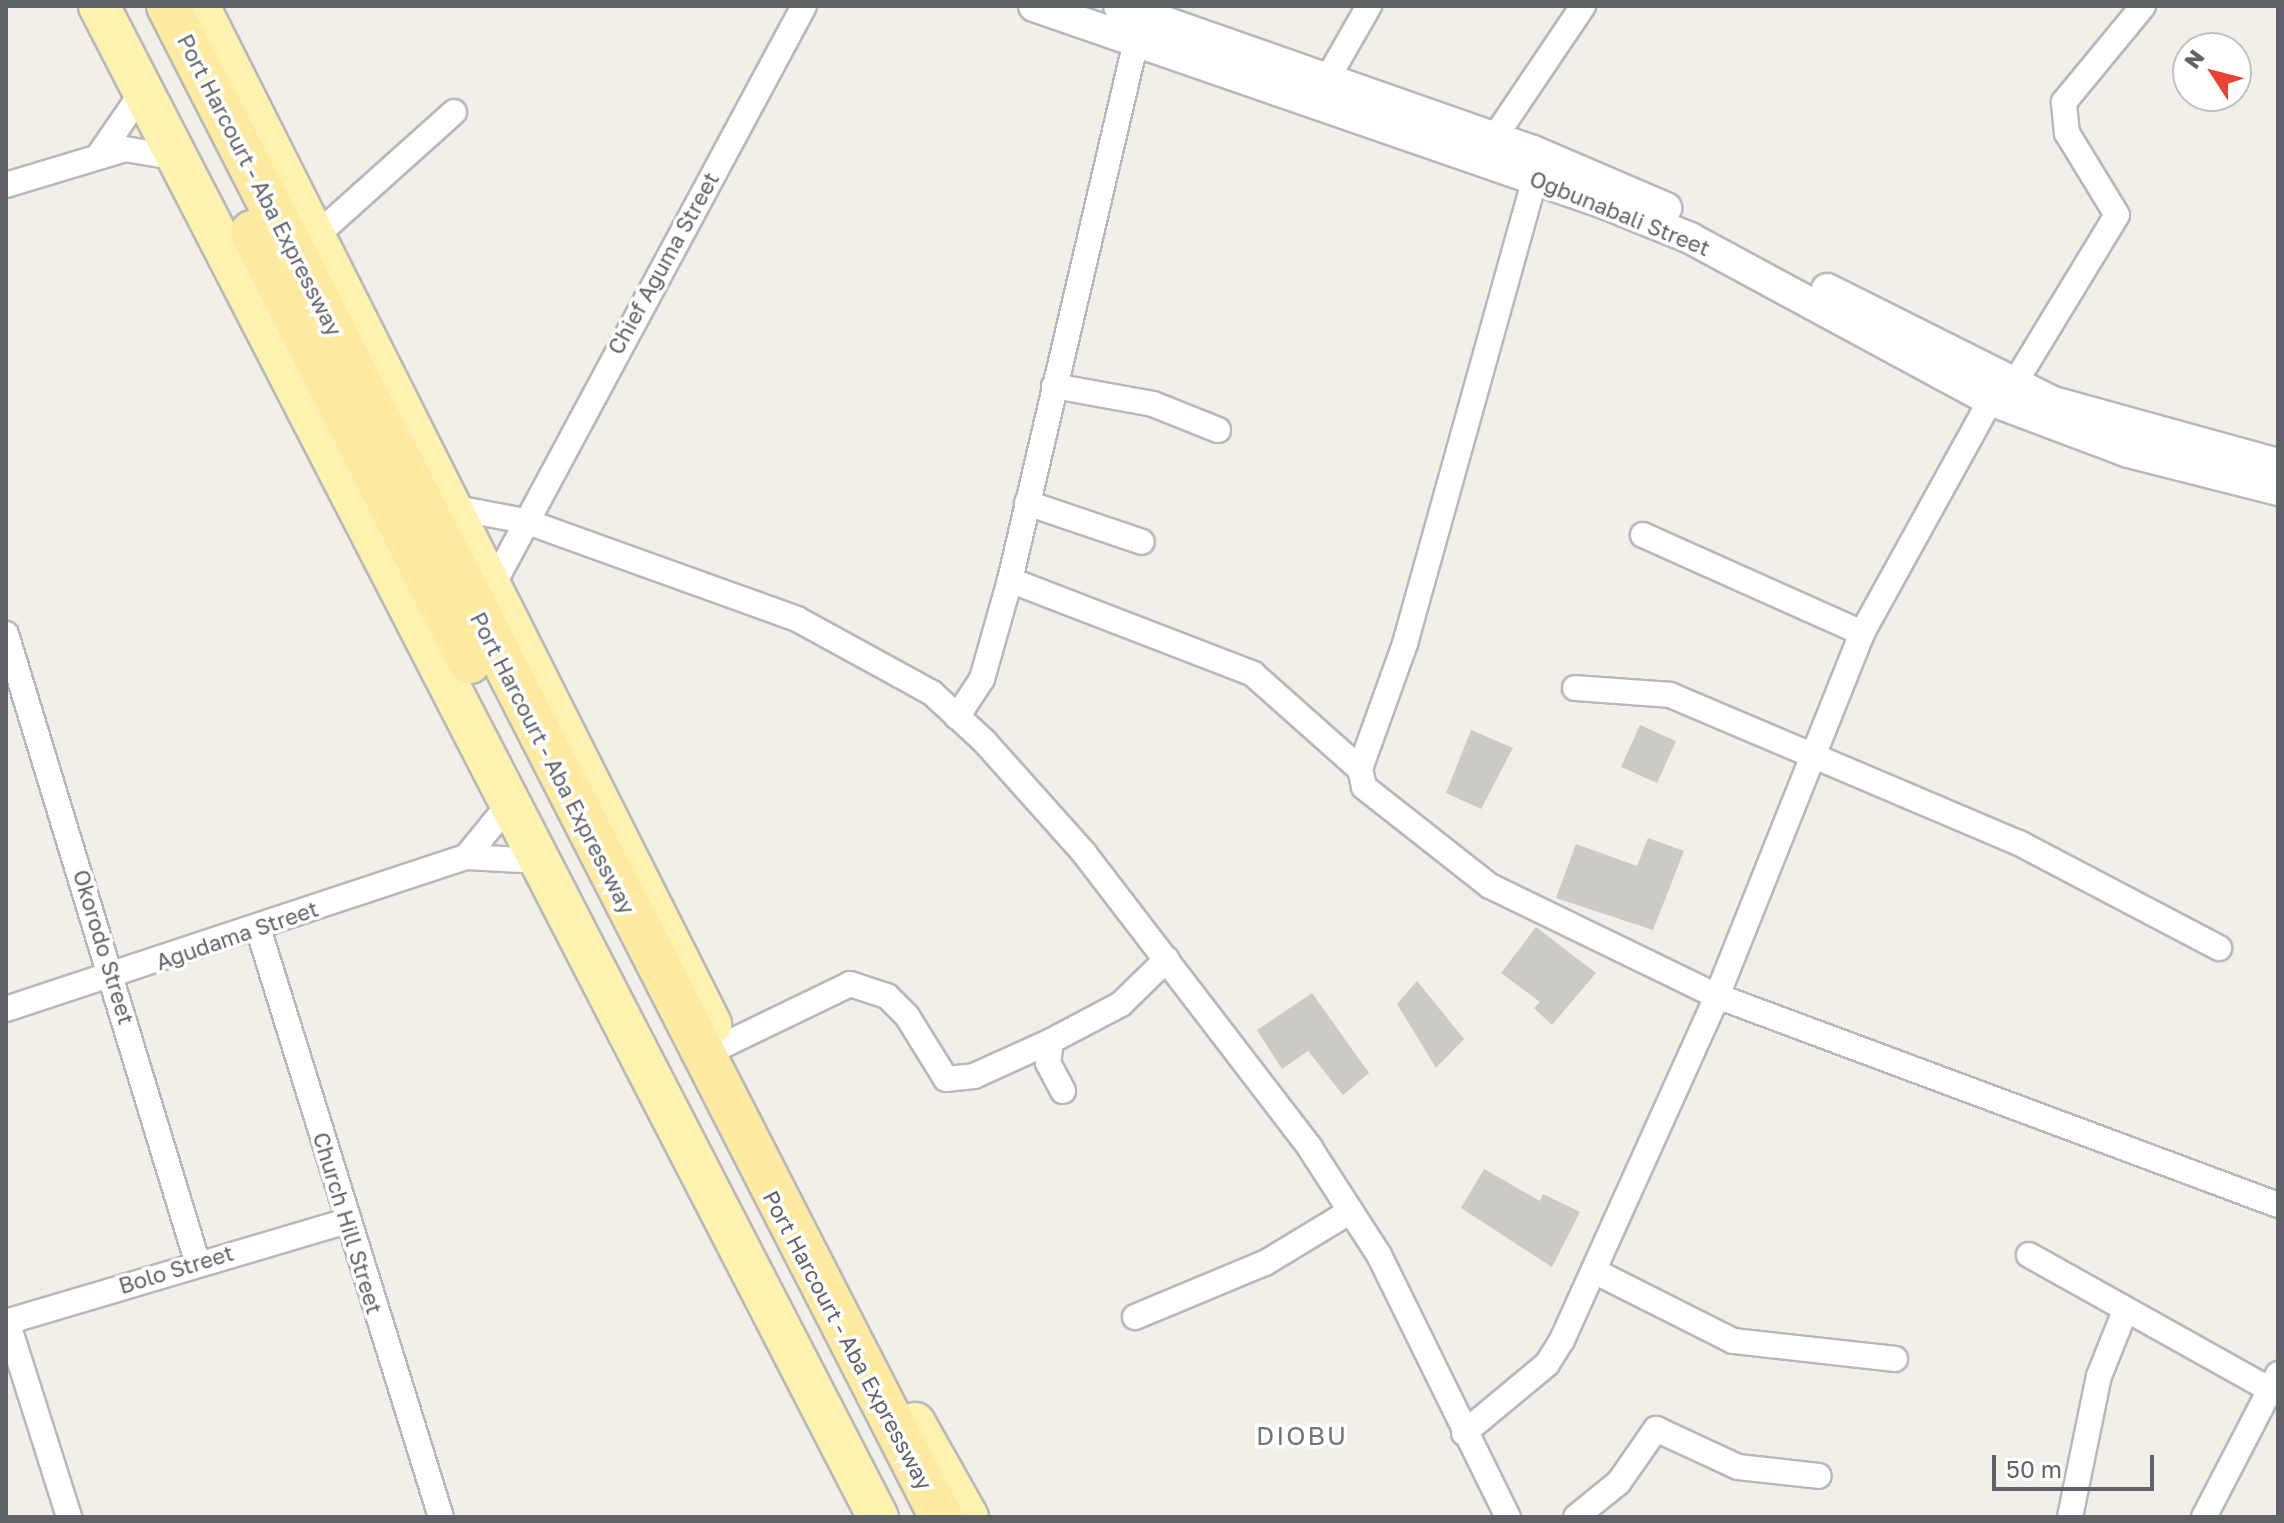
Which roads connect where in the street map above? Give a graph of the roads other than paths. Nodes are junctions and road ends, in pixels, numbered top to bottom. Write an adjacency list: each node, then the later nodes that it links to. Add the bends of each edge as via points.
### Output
1 (99, 6): 13 (main road)
2 (137, 6): 35 (highway, Port Harcourt - Aba Expressway)
3 (168, 6): 35 (highway, Port Harcourt - Aba Expressway)
4 (199, 6): 20 (main road)
5 (804, 6): 28 (street, Chief Aguma Street)
6 (1034, 6): 11 (street, Ogbunabali Street)
7 (1119, 6): 12 (street, Ogbunabali Street)
8 (1369, 6): 12 (street)
9 (1583, 6): 15 (street)
10 (2143, 6): 21 (street, via 2064,102 2067,133 2117,215)
11 (1136, 41): 18 (street, Ogbunabali Street); 22 (street)
12 (1329, 76): 15 (street, Ogbunabali Street)
13 (143, 91): 16 (street); 17 (main road)
14 (454, 112): 20 (street)
15 (1494, 138): 21 (street, Ogbunabali Street, via 1591,172)
16 (99, 155): 17 (street, via 125,149); 19 (street)
17 (178, 158): 40 (main road)
18 (1535, 178): 21 (street, Ogbunabali Street, via 1690,238); 39 (street, via 1406,641)
19 (6, 185)
20 (317, 235): 27 (main road)
21 (2004, 385): 24 (street, Ogbunabali Street, via 2095,416); 25 (street, Ogbunabali Street, via 2128,452); 33 (street)
22 (1054, 386): 23 (street, via 1153,404); 26 (street)
23 (1218, 430)
24 (2278, 464)
25 (2278, 490)
26 (1027, 503): 30 (street); 31 (street)
27 (456, 508): 28 (street); 32 (main road)
28 (525, 521): 32 (street, Chief Aguma Street); 37 (street, via 797,619 932,693)
29 (1643, 535): 33 (street)
30 (1142, 542)
31 (1010, 580): 37 (street, via 982,679); 39 (street, via 1253,674)
32 (494, 583): 50 (main road)
33 (1862, 633): 38 (street)
34 (6, 634): 46 (street, Okorodo Street)
35 (486, 664): 65 (highway, Port Harcourt - Aba Expressway); 68 (highway, Port Harcourt - Aba Expressway)
36 (1575, 688): 38 (street, via 1670,695)
37 (957, 717): 45 (street, via 1084,853)
38 (1813, 755): 44 (street, via 2019,843); 47 (street)
39 (1360, 769): 47 (street, via 1364,787 1380,805 1490,886)
40 (510, 803): 41 (street); 42 (main road)
41 (466, 857): 42 (street); 43 (street, Agudama Street)
42 (540, 861): 65 (main road)
43 (258, 928): 46 (street, Agudama Street); 54 (street, Church Hill Street)
44 (2219, 948)
45 (1167, 959): 49 (street, via 1121,1004); 53 (street)
46 (114, 976): 48 (street, Agudama Street); 56 (street, Okorodo Street)
47 (1717, 996): 52 (street); 57 (street)
48 (6, 1009)
49 (1051, 1041): 50 (street, via 974,1076 946,1079 907,1016 887,996 850,984); 51 (street, via 1048,1063)
50 (722, 1046): 69 (main road)
51 (1063, 1091)
52 (2278, 1205)
53 (1351, 1211): 59 (street, via 1265,1263); 63 (street)
54 (347, 1221): 56 (street, Bolo Street); 67 (street, Church Hill Street)
55 (2029, 1255): 58 (street)
56 (197, 1261): 60 (street, Bolo Street)
57 (1596, 1272): 61 (street, via 1733,1341); 63 (street, via 1547,1364)
58 (2125, 1311): 62 (street); 72 (street, via 2099,1376)
59 (1135, 1317)
60 (6, 1321): 66 (street)
61 (1895, 1359)
62 (2275, 1386): 73 (street)
63 (1464, 1433): 70 (street)
64 (1819, 1476): 71 (street, via 1738,1467 1656,1429 1619,1482)
65 (878, 1515)
66 (69, 1517)
67 (441, 1517)
68 (941, 1517)
69 (968, 1517)
70 (1508, 1517)
71 (1576, 1517)
72 (2070, 1517)
73 (2204, 1517)

